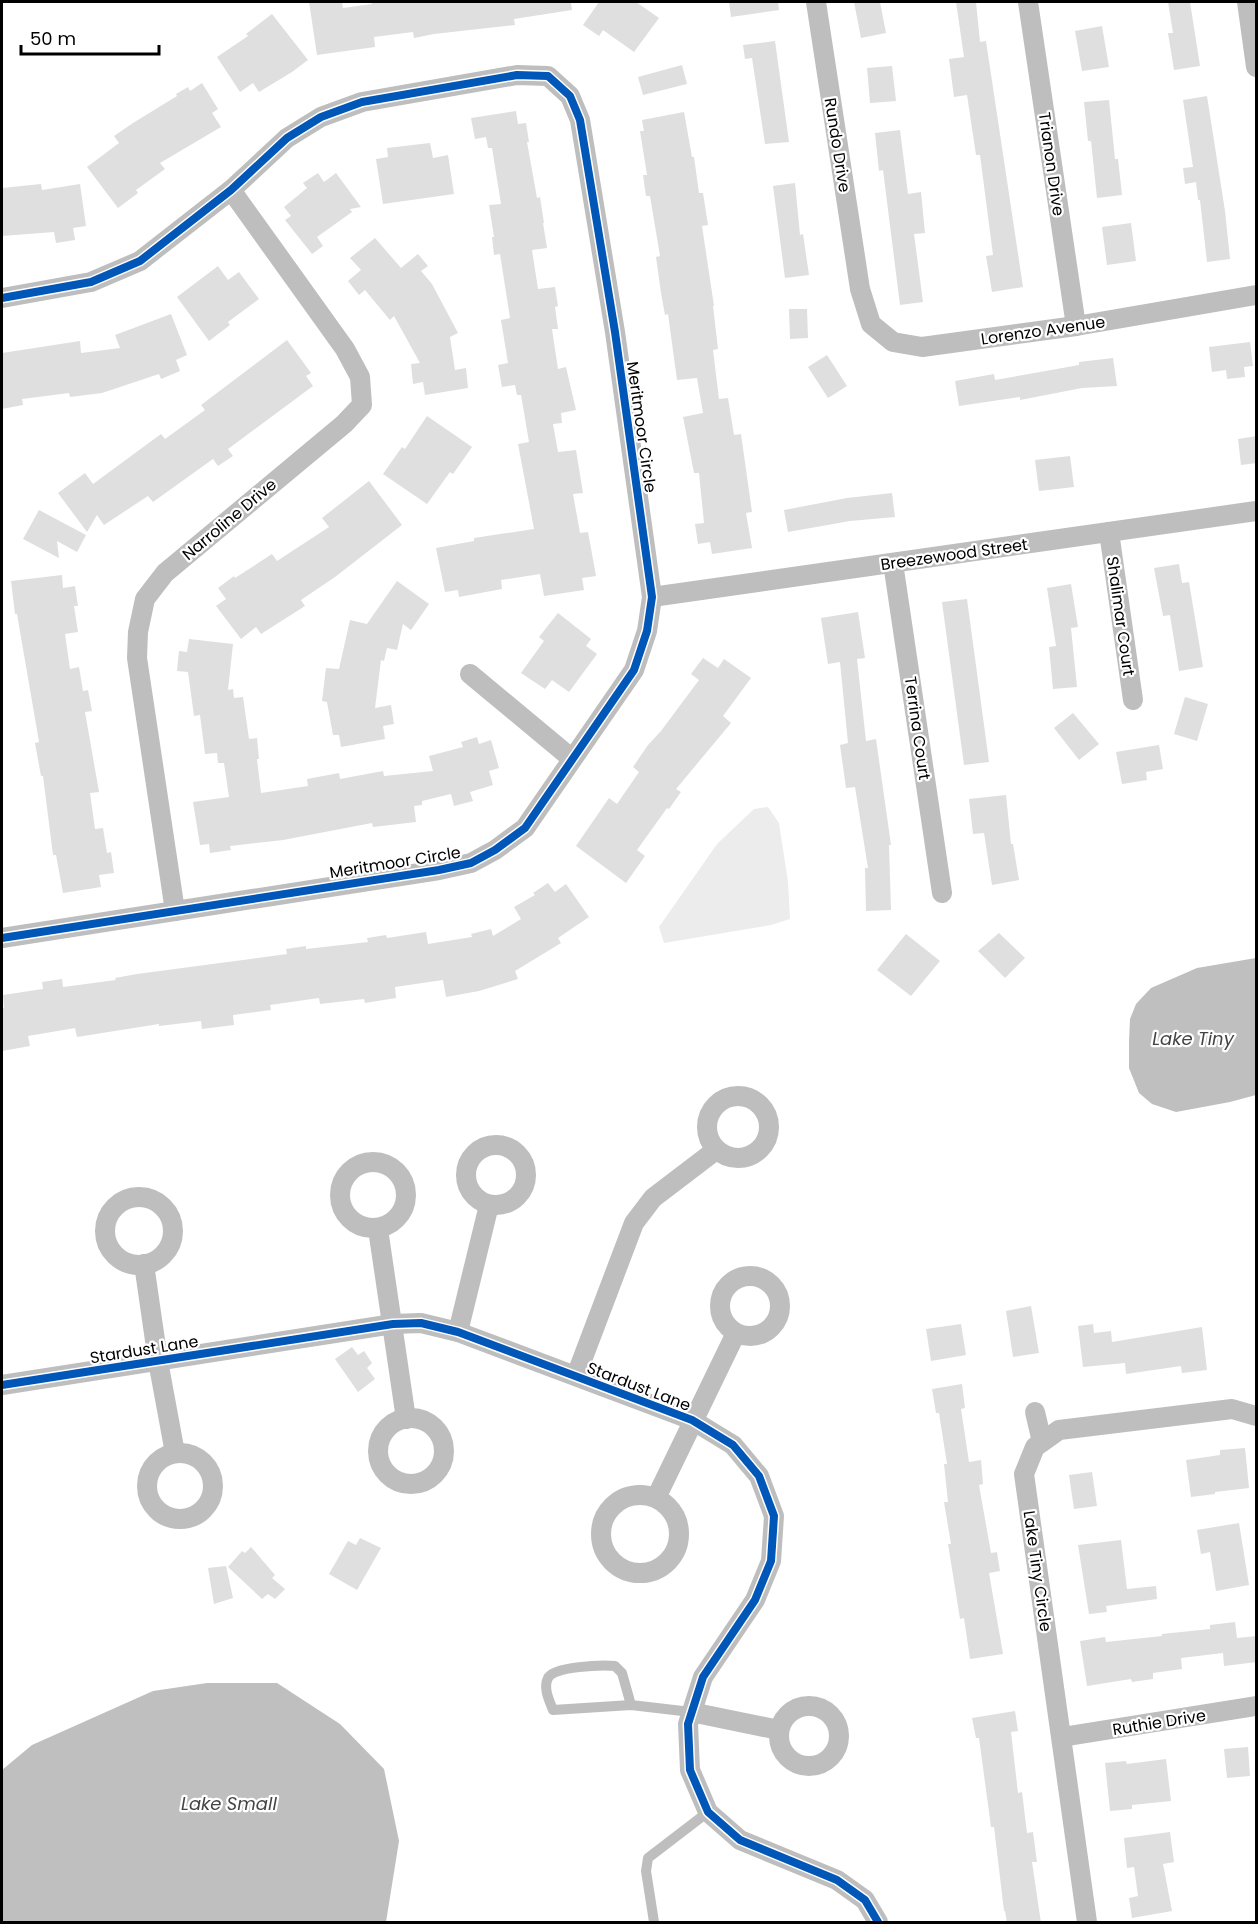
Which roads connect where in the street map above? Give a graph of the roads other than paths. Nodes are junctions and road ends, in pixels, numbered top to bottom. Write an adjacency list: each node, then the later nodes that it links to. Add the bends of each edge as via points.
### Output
1 (816, 2): 6 (street, Rundo Drive)
2 (1028, 2): 9 (street, Trianon Drive)
3 (1247, 2): 4 (street)
4 (1257, 67)
5 (231, 190): 8 (street, Meritmoor Circle, via 140,261 91,282); 13 (street, Meritmoor Circle, via 287,138 321,117 362,102 517,75 548,76 570,96 580,120 615,332); 18 (street, Narroline Drive, via 345,349 360,377 362,405 165,573 146,599 137,658)
6 (860, 289): 9 (street, Lorenzo Avenue, via 871,324 893,342 912,346)
7 (1257, 295): 9 (street, Lorenzo Avenue)
8 (2, 297)
9 (1076, 326)
10 (1257, 511): 11 (street, Breezewood Street)
11 (1109, 532): 12 (street, Breezewood Street); 15 (street, Shalimar Court)
12 (893, 563): 13 (street, Breezewood Street); 17 (street, Terrina Court)
13 (652, 597): 16 (street, Meritmoor Circle, via 647,631 634,670)
14 (470, 674): 16 (street)
15 (1133, 700)
16 (571, 758): 18 (street, Meritmoor Circle, via 525,828 471,863)
17 (942, 893)
18 (175, 911): 19 (street, Meritmoor Circle)
19 (2, 938)
20 (716, 1150): 28 (street, via 653,1198 634,1223)
21 (489, 1205): 25 (street)
22 (378, 1229): 24 (street)
23 (144, 1264): 27 (street)
24 (393, 1324): 25 (street, Stardust Lane, via 421,1323); 27 (street, Stardust Lane); 32 (street)
25 (458, 1332): 28 (street, Stardust Lane)
26 (736, 1333): 33 (street)
27 (158, 1360): 29 (street, Stardust Lane); 35 (street)
28 (576, 1376): 33 (street, Stardust Lane)
29 (2, 1385)
30 (1035, 1412): 34 (street)
31 (1257, 1416): 34 (street, via 1232,1409 1059,1430)
32 (406, 1419)
33 (692, 1420): 36 (street); 39 (street, Stardust Lane, via 733,1445 759,1476 774,1516 774,1532 771,1561 755,1600 703,1677)
34 (1042, 1442): 41 (street, Lake Tiny Circle, via 1035,1447 1024,1474)
35 (175, 1454)
36 (656, 1498): 36 (street, via 625,1497 603,1518 603,1549 611,1562 624,1571 654,1572 676,1551 680,1535 677,1520 669,1507)
37 (631, 1705): 37 (lane, via 552,1710 547,1679 558,1670 615,1666 622,1673); 39 (lane)
38 (1257, 1706): 41 (street, Ruthie Drive)
39 (691, 1712): 40 (street); 42 (street, Stardust Lane, via 690,1770)
40 (779, 1730)
41 (1062, 1737): 45 (street, Lake Tiny Circle)
42 (708, 1812): 43 (lane, via 648,1858 646,1871); 44 (street, Stardust Lane, via 740,1840 837,1880 865,1900)
43 (654, 1923)
44 (878, 1923)
45 (1087, 1923)

